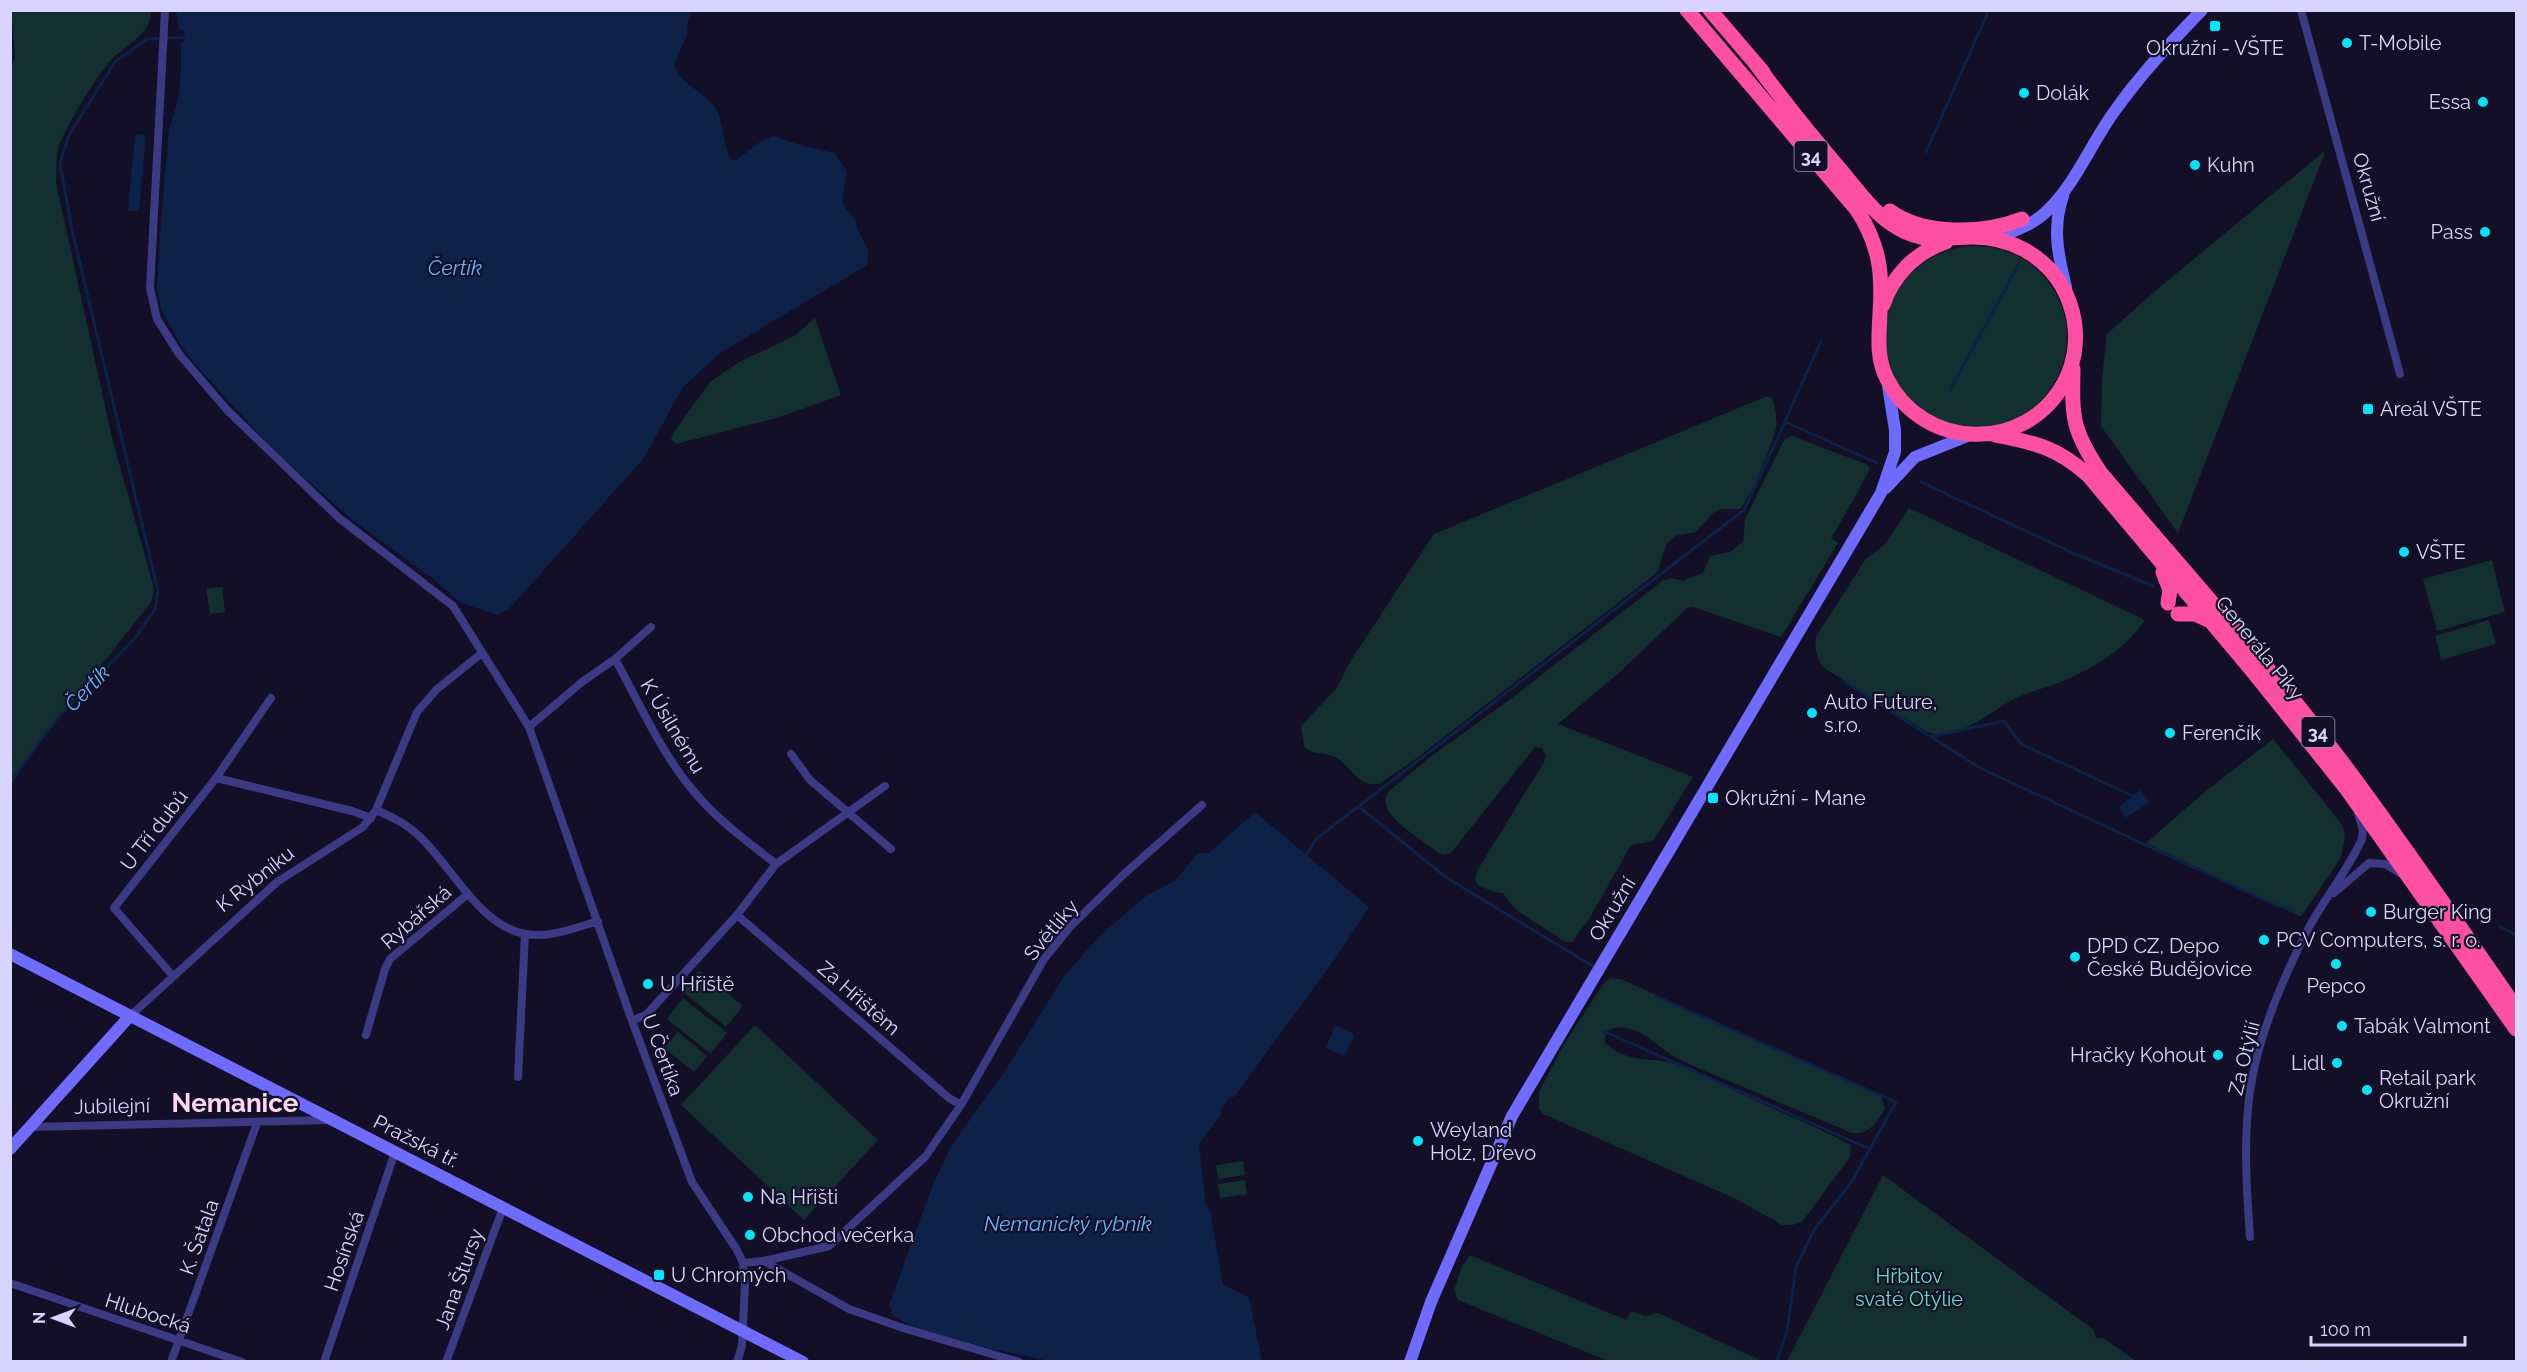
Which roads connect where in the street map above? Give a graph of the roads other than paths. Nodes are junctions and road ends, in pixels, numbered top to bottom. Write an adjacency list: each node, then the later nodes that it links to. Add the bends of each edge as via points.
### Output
1 (165, 10): 23 (street, U Čertíka, via 150,288 157,319 179,354 227,410 339,518 453,606)
2 (1687, 10): 13 (highway, 34, via 1866,223 1877,252)
3 (1710, 10): 6 (highway)
4 (2202, 10): 7 (main road, via 2152,61)
5 (2301, 10): 15 (street, Okružní)
6 (1756, 64): 9 (highway, via 1860,180 1900,218 1918,226 1947,230 2001,226); 11 (highway, via 1882,216 1917,236)
7 (2087, 152): 8 (main road); 9 (main road, via 2044,205)
8 (2066, 188): 10 (main road, via 2035,221); 12 (main road, via 2058,211 2056,241)
9 (2022, 219)
10 (1994, 239): 11 (highway, 34); 12 (highway, 34, via 2037,257)
11 (1953, 240): 13 (highway, 34, via 1906,266 1890,288)
12 (2068, 297): 14 (highway, 34, via 2075,327)
13 (1880, 314): 16 (highway, 34, via 1878,346)
14 (2073, 359): 17 (highway, 34, via 2063,384 2048,405 2014,428); 45 (highway, Generála Píky / 34, via 2075,427 2100,472 2344,764)
15 (2400, 374)
16 (1887, 378): 18 (highway, 34, via 1895,393 1920,418 1936,427); 19 (main road, Okružní, via 1895,452)
17 (1992, 434): 18 (highway, 34); 20 (highway, Generála Píky / 34, via 2050,448 2071,460)
18 (1970, 435): 19 (main road, Okružní, via 1915,457)
19 (1881, 493): 71 (main road, Okružní, via 1512,1116 1431,1302)
20 (2157, 558): 21 (highway, Generála Píky / 34); 21 (highway, via 2173,608)
21 (2211, 621): 30 (highway, Generála Píky / 34)
22 (651, 627): 24 (street)
23 (482, 653): 26 (street, U Čertíka); 32 (street, K Rybníku, via 437,689 417,712)
24 (615, 659): 26 (street); 36 (street, K Úsilnému, via 665,751 695,793 725,824)
25 (271, 698): 28 (street, U Tří dubů)
26 (529, 727): 41 (street, U Čertíka)
27 (790, 754): 33 (street, via 810,780)
28 (216, 778): 34 (street); 44 (street, U Tří dubů, via 114,908)
29 (885, 786): 33 (street)
30 (2346, 789): 37 (highway, Generála Píky / 34); 39 (street, Za Otýlií, via 2360,819 2362,839)
31 (1202, 805): 51 (street, Světlíky, via 1124,874 1044,958)
32 (376, 810): 34 (street, K Rybníku); 38 (street, Rybářská, via 421,837)
33 (848, 811): 35 (street); 36 (street)
34 (371, 818): 44 (street, K Rybníku, via 352,835 277,882)
35 (891, 849)
36 (776, 864): 40 (street)
37 (2416, 884): 39 (street, Za Otýlií, via 2385,864 2369,863); 48 (highway, Generála Píky / 34)
38 (468, 894): 42 (street, Rybářská, via 497,922); 49 (street, Rybářská, via 390,959)
39 (2328, 900): 58 (street, Za Otýlií, via 2287,973 2258,1054 2247,1127)
40 (737, 915): 47 (street, via 647,1014); 51 (street, Za Hřištěm)
41 (598, 921): 42 (street, Rybářská, via 555,934); 47 (street, U Čertíka)
42 (525, 934): 50 (street)
43 (10, 954): 46 (main road, Pražská tř.)
44 (173, 976): 46 (street, K Rybníku)
45 (2517, 1008)
46 (129, 1017): 52 (main road, Pražská tř.); 54 (main road, K Rybníku)
47 (632, 1021): 60 (street, U Čertíka, via 693,1182)
48 (2517, 1029)
49 (366, 1035)
50 (518, 1077)
51 (961, 1105): 59 (street, via 925,1157 830,1245)
52 (333, 1120): 53 (street, Jubilejní); 56 (main road, Pražská tř.)
53 (257, 1123): 54 (street, Jubilejní); 63 (street, K. Šatala)
54 (30, 1127): 55 (main road)
55 (10, 1149)
56 (395, 1152): 57 (main road, Pražská tř.); 66 (street, Hosínská)
57 (503, 1208): 62 (main road, Pražská tř.); 67 (street, Jana Štursy)
58 (2250, 1237)
59 (764, 1261): 60 (street); 70 (street, via 849,1309)
60 (743, 1263): 62 (street)
61 (10, 1283): 63 (street, Hlubocká)
62 (742, 1331): 68 (street); 69 (main road, Pražská tř.)
63 (179, 1341): 64 (street, K. Šatala); 65 (street, Hlubocká)
64 (171, 1362)
65 (242, 1362)
66 (324, 1362)
67 (446, 1362)
68 (737, 1362)
69 (803, 1362)
70 (1019, 1362)
71 (1410, 1362)

